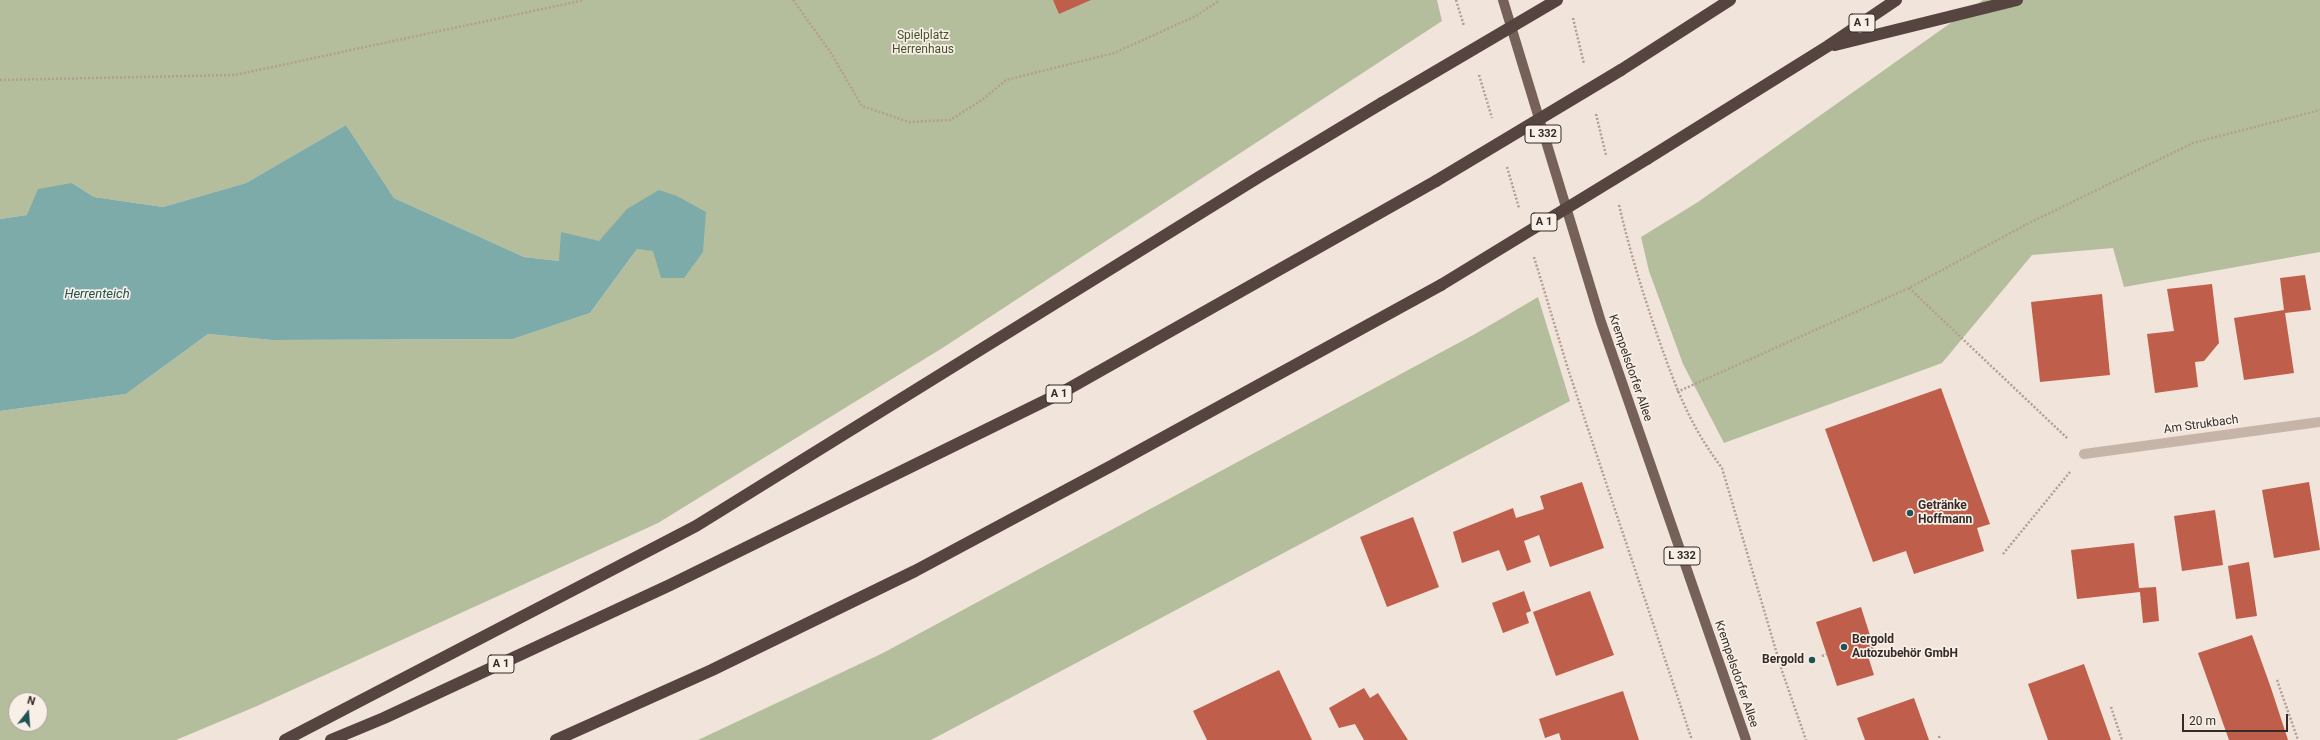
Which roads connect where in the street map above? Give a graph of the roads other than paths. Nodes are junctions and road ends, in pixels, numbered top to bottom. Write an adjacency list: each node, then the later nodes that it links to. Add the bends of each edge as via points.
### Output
1 (1503, 0): 12 (main road, Krempelsdorfer Allee / L 332, via 1604,330)
2 (1557, 0): 9 (highway, bridge, via 1259,177 696,526)
3 (1730, 0): 10 (highway, A 1, bridge, via 1621,70 1436,181 1061,392 670,585 384,718)
4 (1896, 0): 6 (highway, A 1)
5 (2017, 0): 6 (highway)
6 (1828, 46): 11 (highway, A 1, bridge, via 1441,284 1113,465 915,571 712,670)
7 (2320, 422): 8 (street, Am Strukbach)
8 (2084, 454)
9 (285, 740)
10 (331, 740)
11 (556, 740)
12 (1746, 740)

